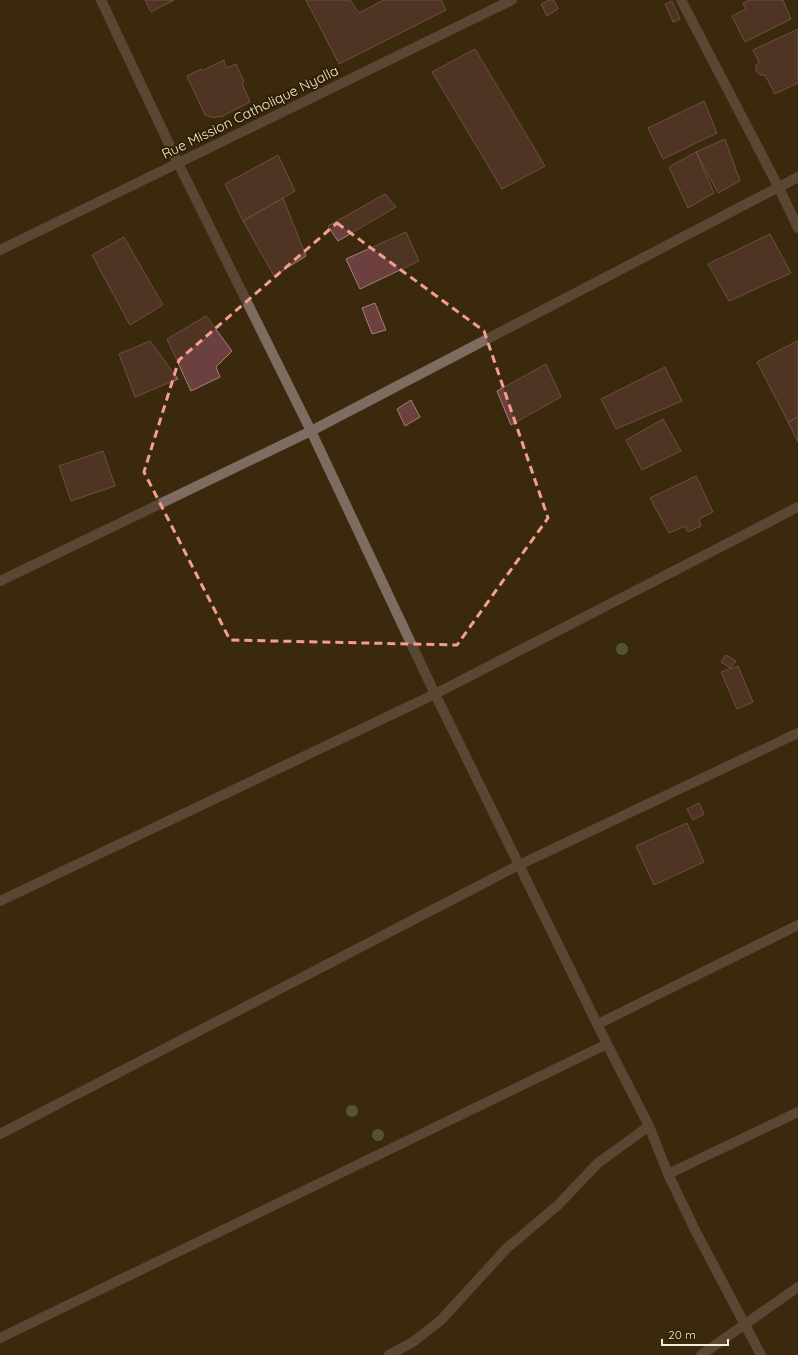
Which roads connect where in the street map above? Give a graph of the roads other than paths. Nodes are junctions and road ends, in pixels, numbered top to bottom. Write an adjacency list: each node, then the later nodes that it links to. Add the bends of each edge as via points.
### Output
1 (101, 0): 4 (street)
2 (512, 0): 4 (street, Rue Mission Catholique Nyalla)
3 (681, 0): 6 (street)
4 (178, 163): 8 (street, Rue Mission Catholique Nyalla); 9 (street)
5 (798, 177): 6 (street)
6 (778, 186): 7 (street); 9 (street)
7 (798, 228)
8 (0, 250)
9 (311, 431): 11 (street); 12 (street)
10 (798, 507): 12 (street)
11 (0, 581)
12 (435, 694): 14 (street); 15 (street)
13 (798, 733): 14 (street)
14 (519, 865): 17 (street); 21 (street)
15 (0, 901)
16 (798, 925): 17 (street)
17 (598, 1024): 18 (street)
18 (607, 1044): 20 (street); 25 (street)
19 (798, 1112): 22 (street)
20 (649, 1126): 22 (street); 26 (street, via 598,1163 558,1205 506,1249 441,1320 413,1342)
21 (0, 1134)
22 (668, 1174): 24 (street)
23 (798, 1287): 24 (street)
24 (745, 1324): 27 (street); 28 (street)
25 (0, 1338)
26 (389, 1355)
27 (701, 1355)
28 (760, 1355)

